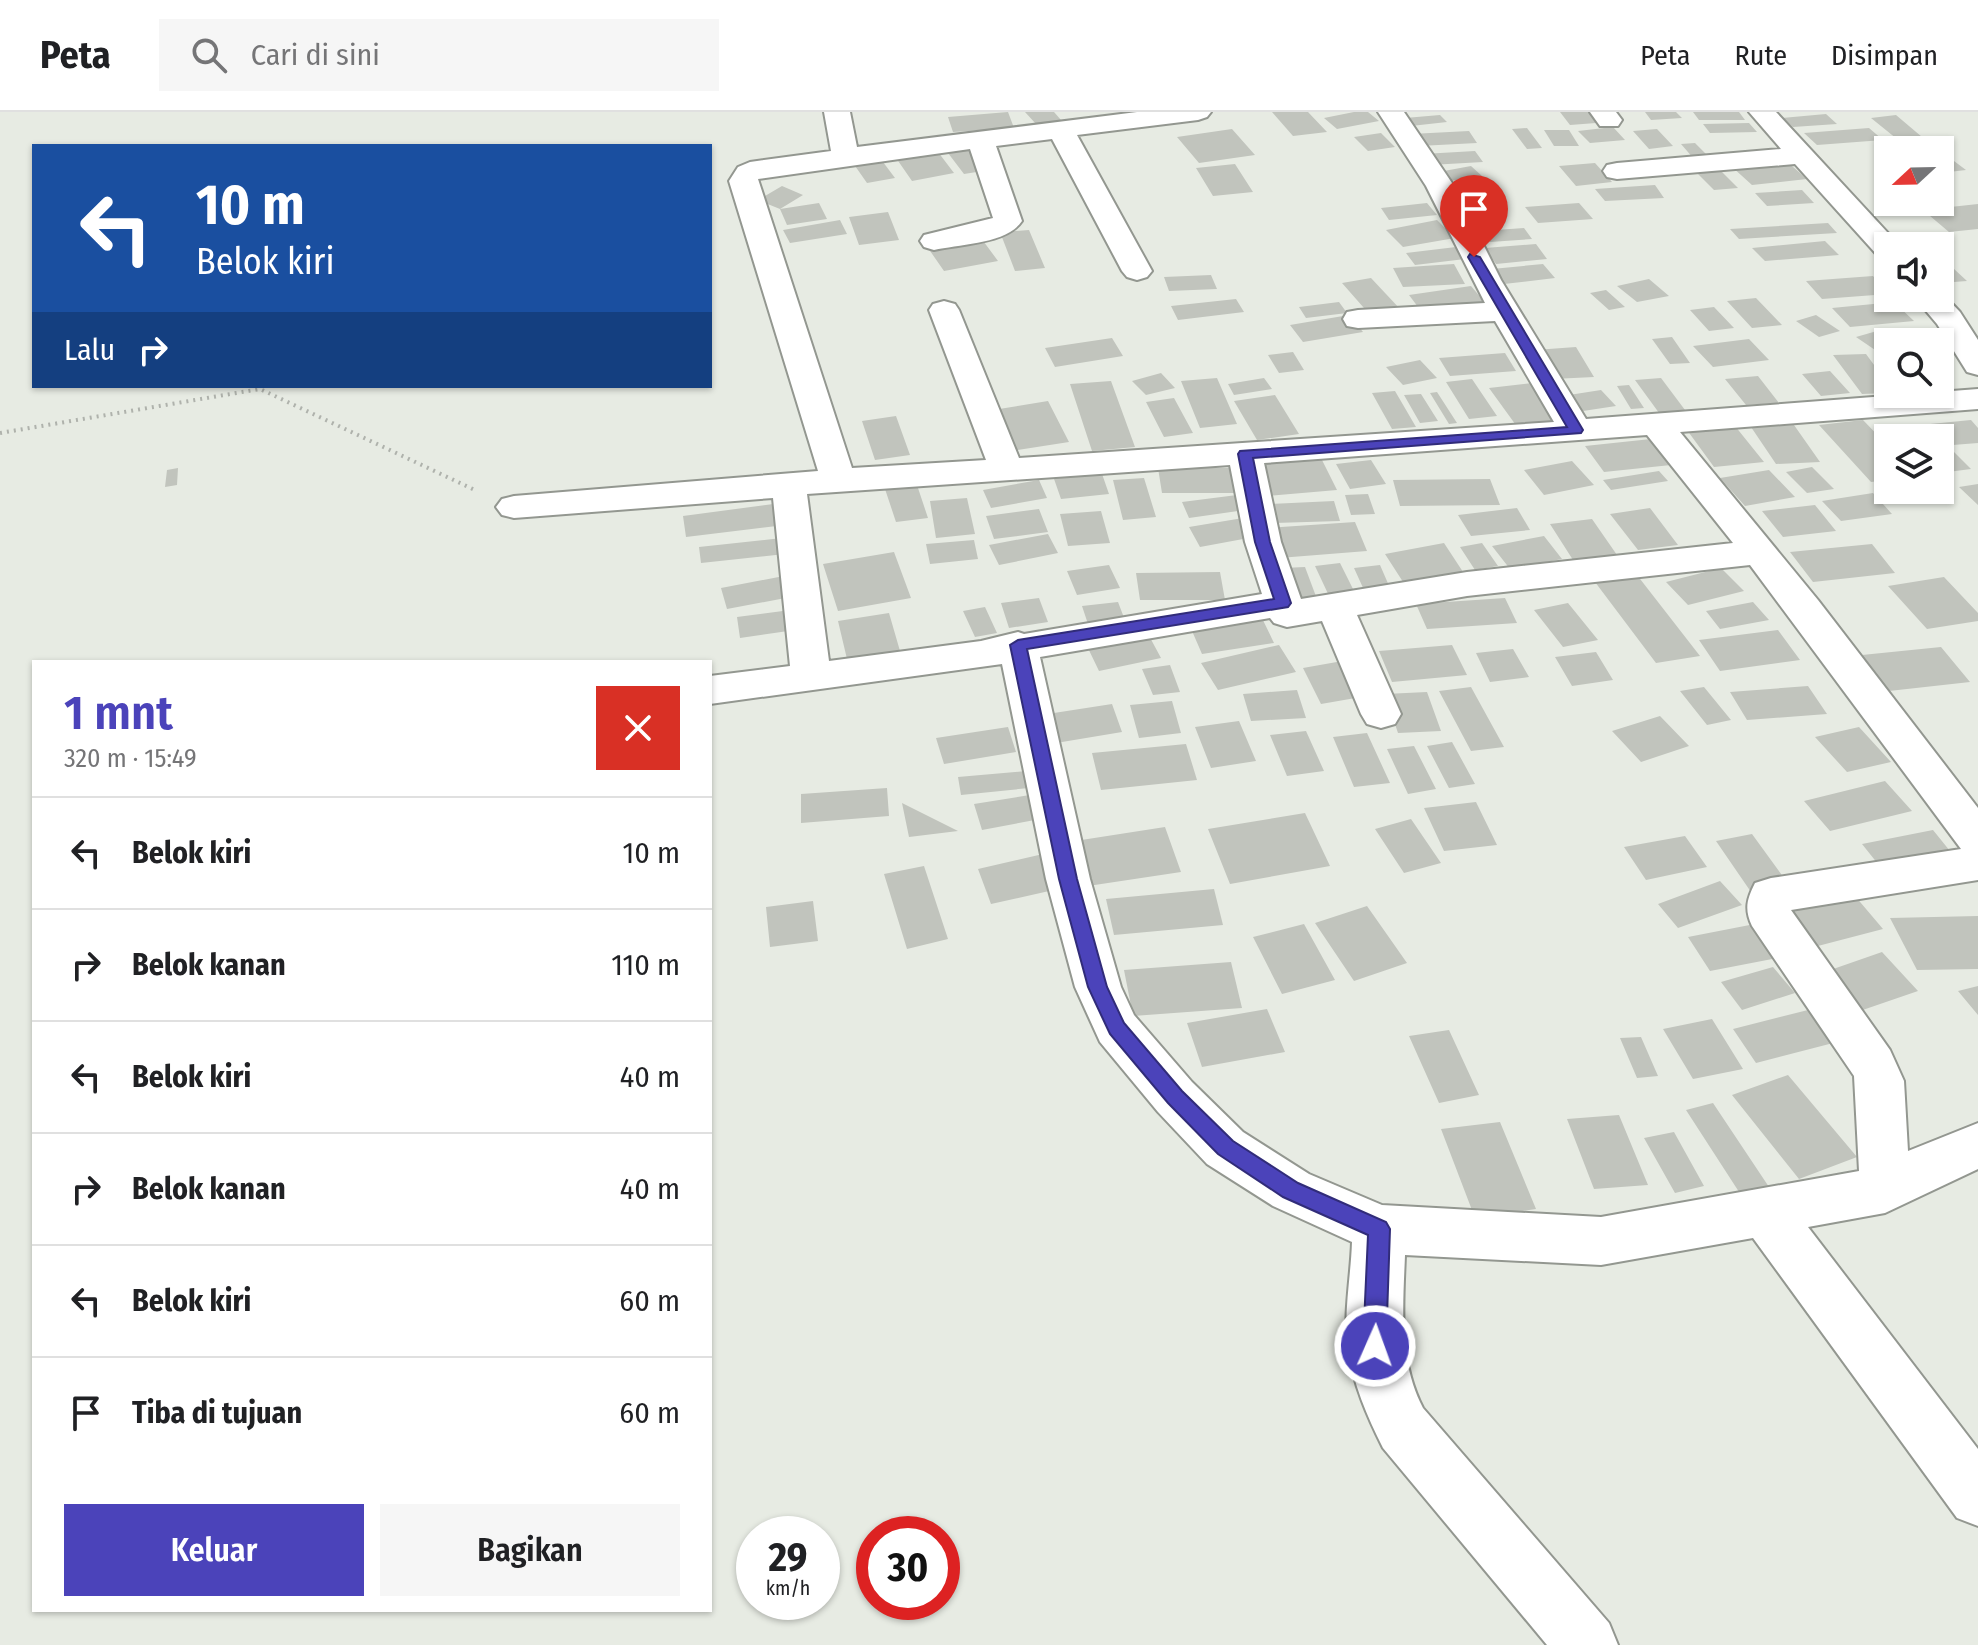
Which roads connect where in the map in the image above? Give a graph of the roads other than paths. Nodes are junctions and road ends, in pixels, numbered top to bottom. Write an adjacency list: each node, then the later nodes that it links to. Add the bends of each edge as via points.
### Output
1 (837, 112): 8 (street)
2 (1198, 112): 5 (street)
3 (1391, 112): 14 (street, via 1440,186)
4 (1762, 112): 7 (street)
5 (1061, 130): 6 (street); 12 (street)
6 (981, 141): 8 (street); 11 (street, via 1008,221)
7 (1803, 155): 9 (street); 10 (street)
8 (846, 157): 23 (street, via 760,168 743,181)
9 (1617, 171)
10 (1874, 234)
11 (934, 241)
12 (1137, 271)
13 (944, 310): 22 (street)
14 (1504, 311): 16 (street); 20 (street)
15 (1943, 312): 17 (street)
16 (1358, 319)
17 (1978, 365)
18 (1978, 399): 19 (street)
19 (1656, 424): 20 (street); 26 (street)
20 (1576, 430): 21 (street)
21 (1245, 454): 22 (street); 28 (street, via 1263,542)
22 (1007, 469): 23 (street)
23 (838, 479): 24 (street)
24 (789, 486): 25 (street); 30 (street)
25 (514, 507)
26 (1759, 552): 27 (street, via 1467,584); 33 (street)
27 (1335, 607): 28 (street); 32 (street)
28 (1288, 622): 29 (street)
29 (1018, 645): 30 (street); 38 (street, via 1068,879 1098,987 1117,1028 1225,1148 1291,1190)
30 (811, 677): 31 (street)
31 (712, 690)
32 (1381, 714)
33 (1978, 839)
34 (1978, 863): 36 (street, via 1771,895 1768,903 1768,913 1880,1081)
35 (1978, 1145): 36 (street)
36 (1885, 1190): 37 (street)
37 (1764, 1211): 38 (street, via 1601,1241); 39 (street)
38 (1379, 1229): 40 (street, via 1375,1346 1403,1428)
39 (1978, 1497)
40 (1587, 1645)

